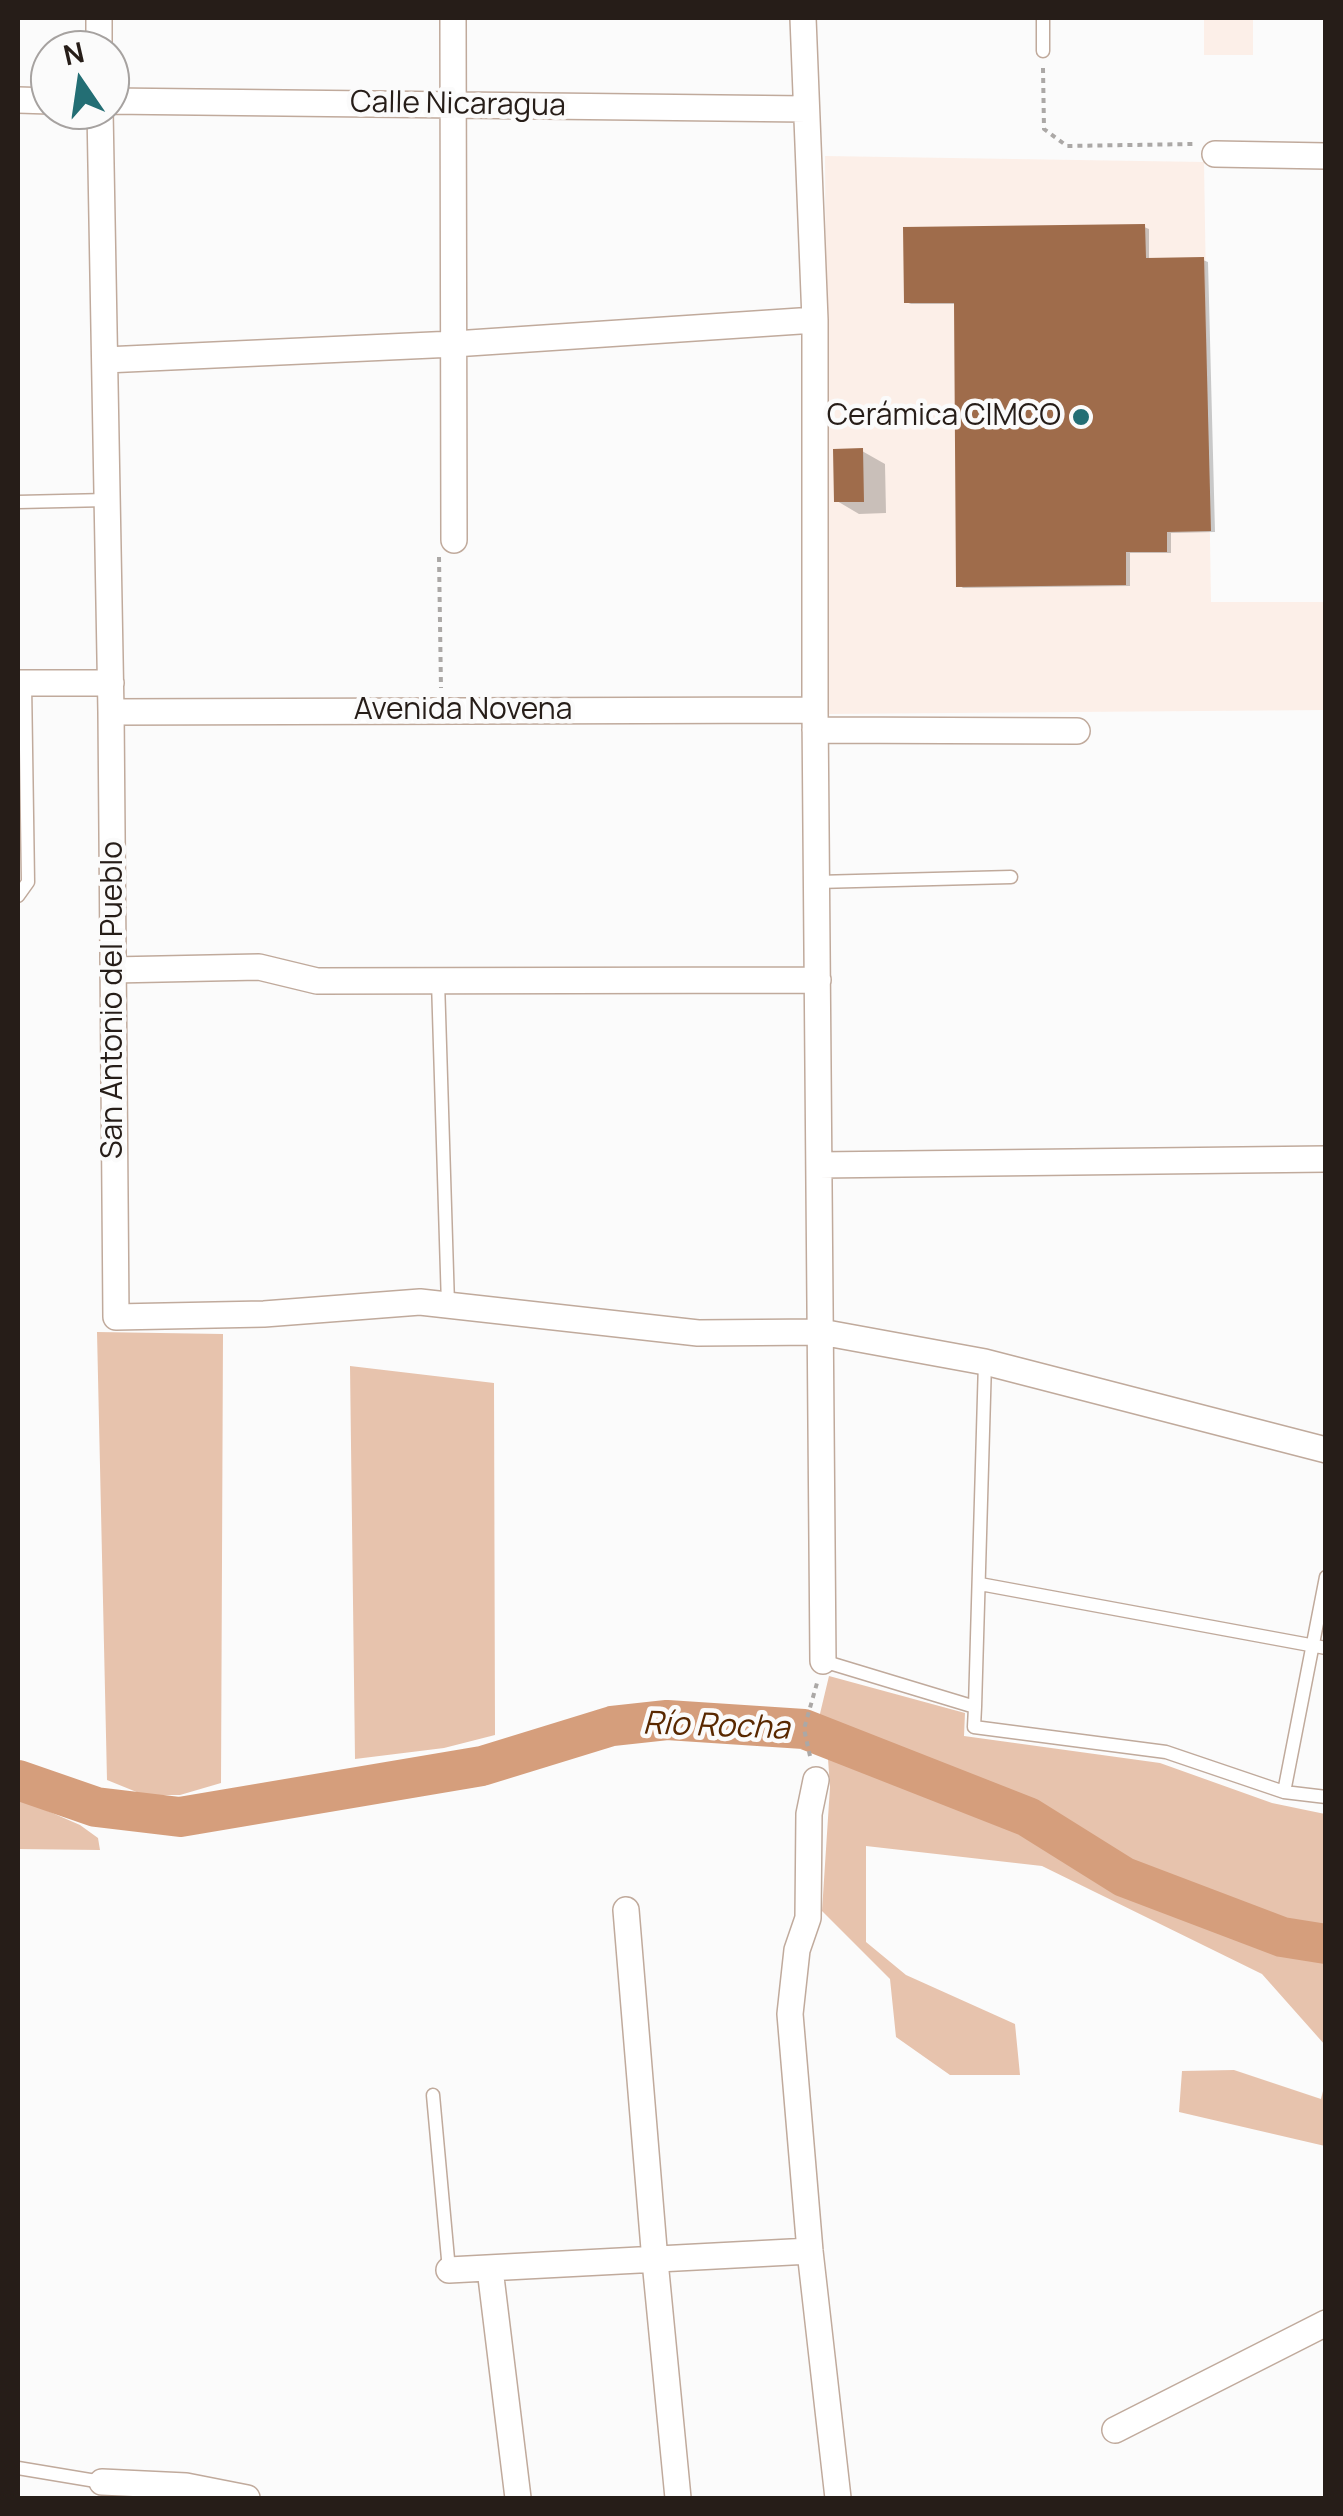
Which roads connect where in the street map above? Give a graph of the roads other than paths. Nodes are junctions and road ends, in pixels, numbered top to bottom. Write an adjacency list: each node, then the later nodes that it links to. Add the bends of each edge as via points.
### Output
1 (453, 18): 6 (street)
2 (803, 18): 7 (street)
3 (1043, 18): 4 (lane)
4 (1043, 52)
5 (130, 101): 6 (street, Calle Nicaragua)
6 (454, 105): 7 (street, Calle Nicaragua); 12 (street)
7 (806, 109): 11 (street)
8 (100, 130): 13 (street, San Antonio del Pueblo)
9 (1215, 154): 10 (street)
10 (1326, 156)
11 (815, 320): 12 (street); 20 (street)
12 (454, 344): 13 (street); 16 (street)
13 (105, 360): 14 (street, San Antonio del Pueblo)
14 (107, 500): 15 (lane); 17 (street, San Antonio del Pueblo)
15 (18, 502)
16 (454, 540)
17 (111, 682): 18 (street); 19 (street, San Antonio del Pueblo)
18 (21, 683): 24 (lane, via 28,882)
19 (111, 712): 20 (street, Avenida Novena); 25 (street, San Antonio del Pueblo)
20 (815, 720): 21 (street, Avenida Novena); 23 (street)
21 (1077, 732)
22 (1011, 878): 23 (lane)
23 (816, 882): 27 (street)
24 (18, 896)
25 (113, 970): 26 (street, via 259,967 318,981); 30 (street, San Antonio del Pueblo, via 116,1318)
26 (438, 980): 27 (street); 30 (lane)
27 (818, 980): 29 (street)
28 (1326, 1159): 29 (street)
29 (819, 1164): 31 (street)
30 (448, 1305): 31 (street, via 698,1333)
31 (822, 1332): 32 (street); 37 (street)
32 (985, 1362): 33 (street); 35 (lane)
33 (1326, 1450)
34 (1326, 1577): 36 (lane)
35 (980, 1584): 36 (lane); 38 (lane)
36 (1319, 1647): 40 (lane)
37 (823, 1661): 38 (lane)
38 (975, 1707): 40 (lane, via 974,1727 1166,1752)
39 (816, 1780): 44 (street, via 808,1918 790,2014)
40 (1284, 1792): 41 (lane)
41 (1326, 1797)
42 (626, 1910): 45 (street)
43 (433, 2095): 47 (lane)
44 (810, 2251): 45 (street); 56 (street)
45 (654, 2260): 46 (street); 55 (street)
46 (490, 2268): 47 (street); 54 (street)
47 (449, 2270)
48 (1326, 2323): 49 (street)
49 (1115, 2430)
50 (18, 2468): 51 (lane)
51 (102, 2482): 52 (street)
52 (187, 2492): 53 (street)
53 (247, 2498)
54 (518, 2498)
55 (678, 2498)
56 (838, 2498)

